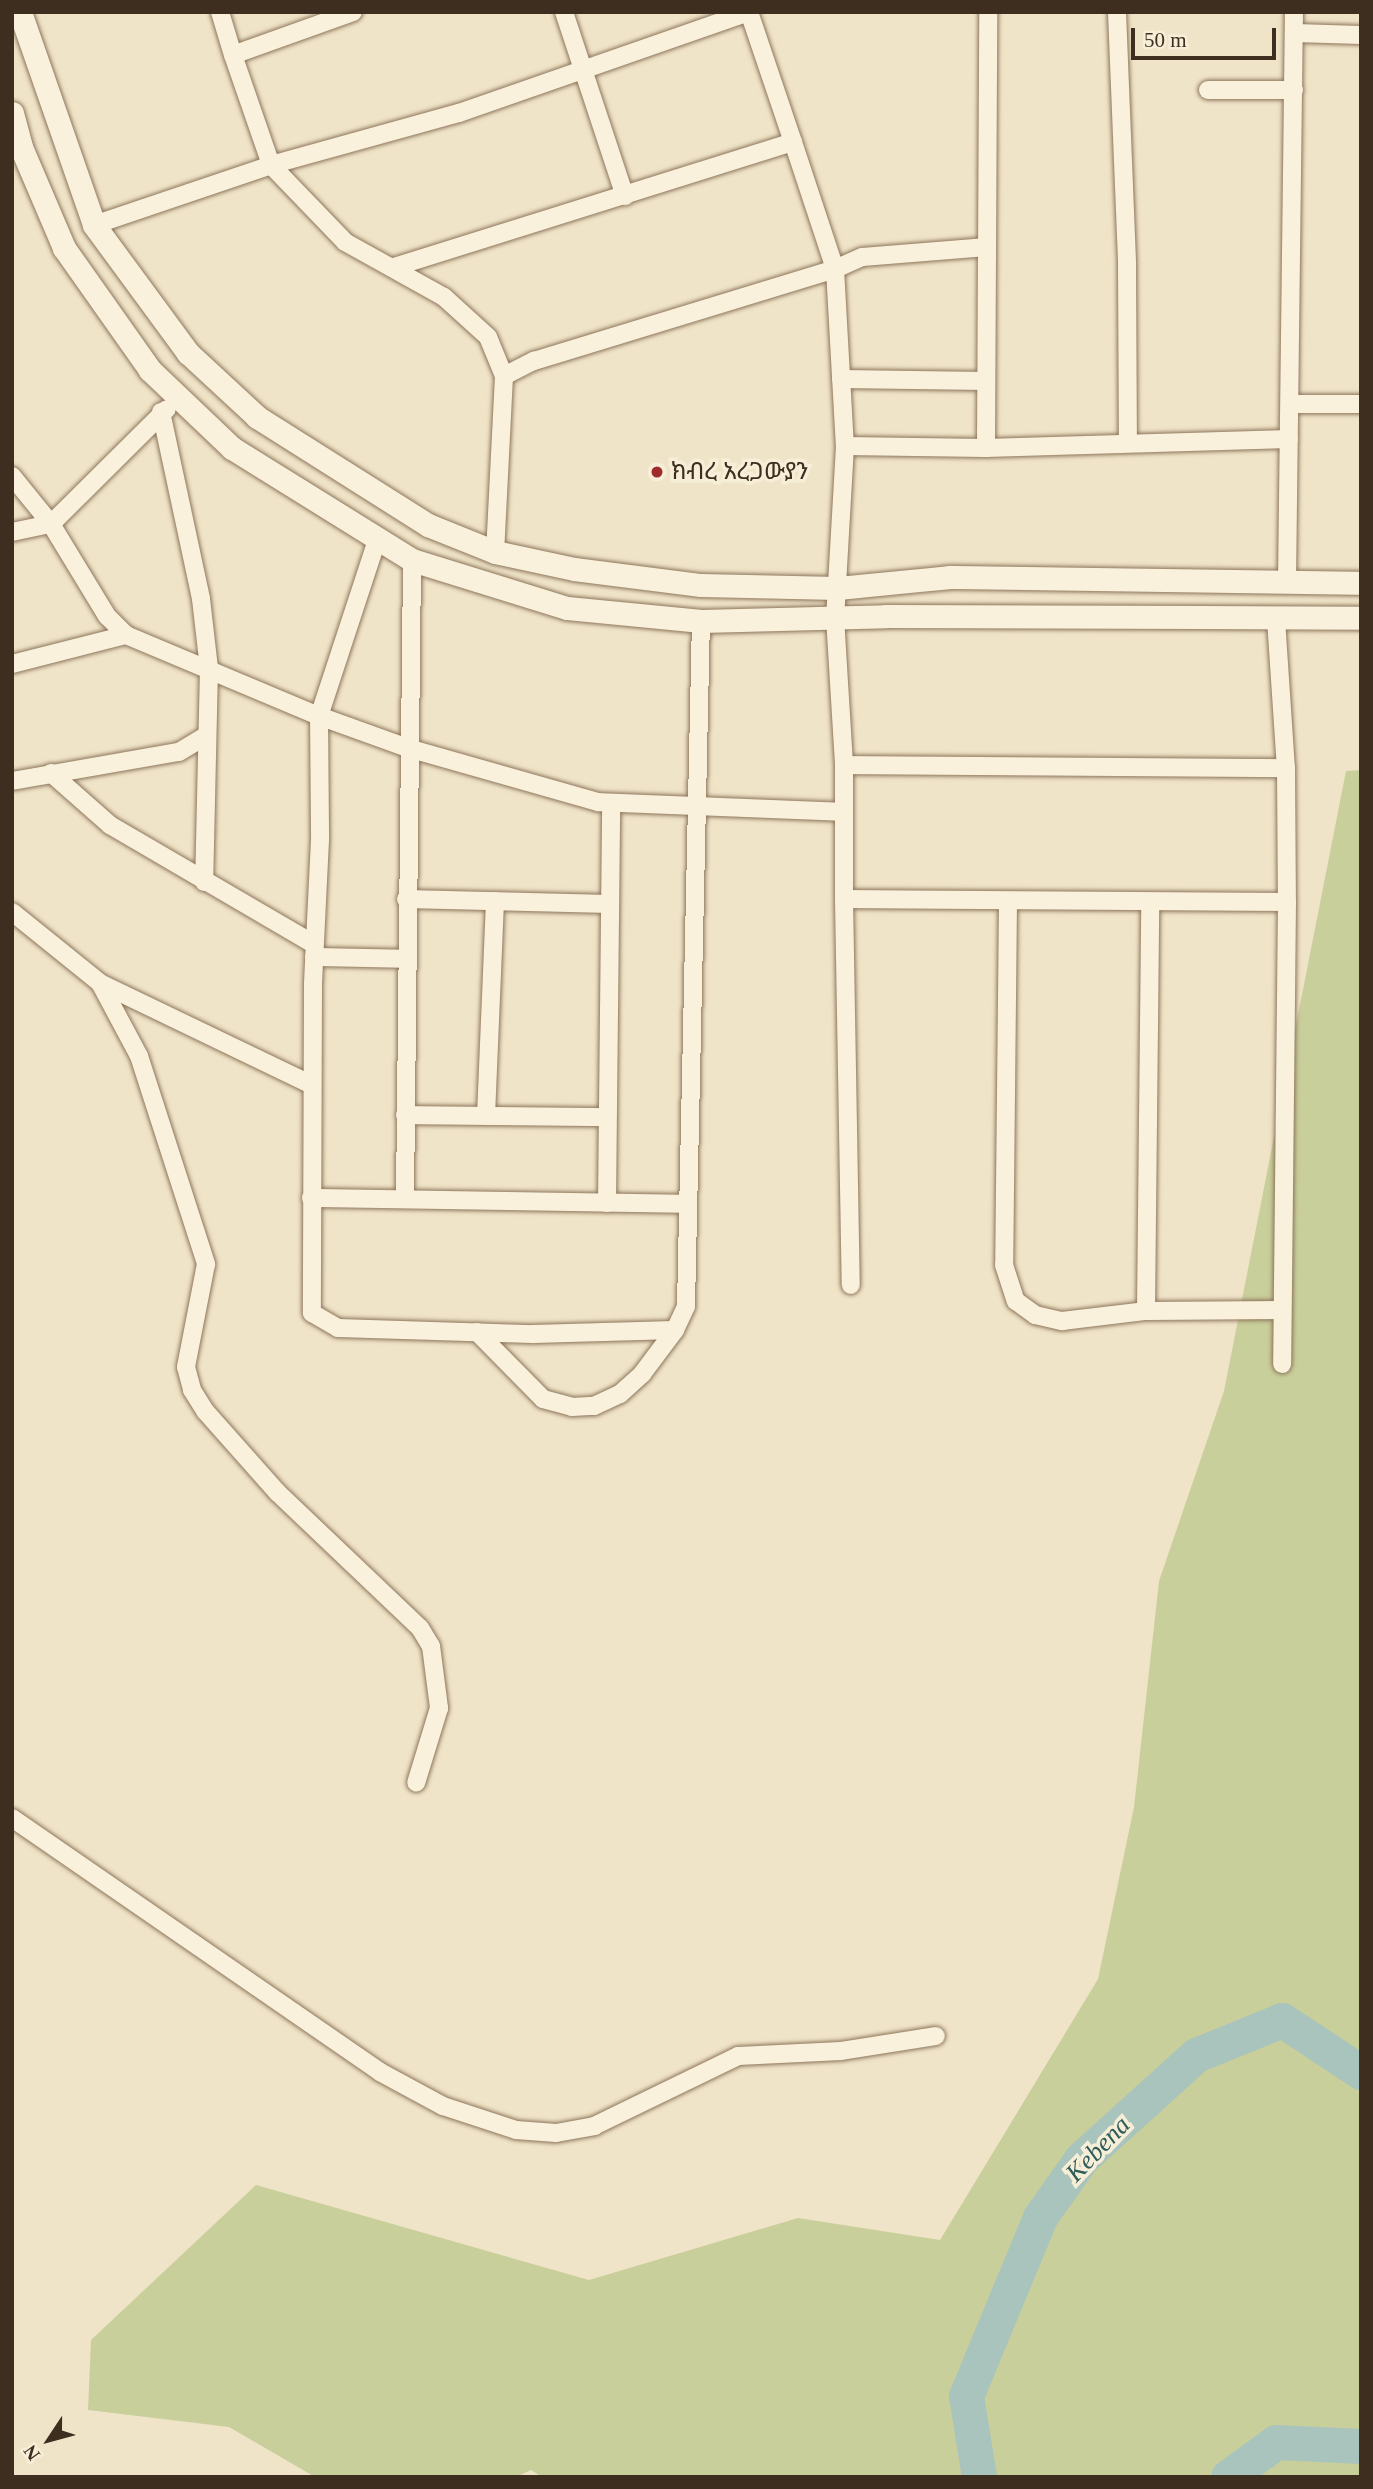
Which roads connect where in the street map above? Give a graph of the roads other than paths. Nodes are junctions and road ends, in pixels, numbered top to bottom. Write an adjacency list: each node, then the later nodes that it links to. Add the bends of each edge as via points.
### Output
1 (20, 12): 19 (main road)
2 (220, 12): 11 (street)
3 (353, 12): 11 (street)
4 (564, 12): 12 (street)
5 (749, 12): 12 (street); 16 (street)
6 (988, 12): 20 (street)
7 (1117, 12): 30 (street, via 1127,265)
8 (1294, 12): 9 (street)
9 (1295, 33): 10 (street); 14 (street)
10 (1361, 35)
11 (233, 55): 17 (street)
12 (582, 71): 17 (street, via 459,113); 18 (street)
13 (1208, 90): 14 (street)
14 (1294, 90): 26 (street)
15 (12, 113): 28 (main road, via 21,147 64,248)
16 (793, 142): 18 (street); 22 (street)
17 (271, 165): 19 (street); 21 (street, via 345,242)
18 (625, 196): 21 (street)
19 (94, 225): 37 (main road, via 188,353 257,417 428,524)
20 (987, 247): 22 (street, via 878,254); 25 (street)
21 (392, 268): 23 (street, via 444,297 477,323)
22 (835, 269): 23 (street, via 534,360); 24 (street)
23 (504, 376): 37 (street)
24 (841, 379): 25 (street); 31 (street)
25 (986, 381): 32 (street)
26 (1291, 404): 27 (street); 29 (street)
27 (1361, 404)
28 (171, 407): 34 (street); 36 (main road); 48 (street)
29 (1289, 439): 30 (street); 39 (street)
30 (1128, 442): 32 (street)
31 (845, 446): 32 (street); 41 (street)
32 (986, 448)
33 (12, 476): 34 (street)
34 (51, 524): 35 (street); 46 (street, via 107,616)
35 (12, 532)
36 (377, 540): 38 (main road); 49 (street)
37 (495, 552): 41 (main road, via 575,569 701,584)
38 (412, 560): 45 (main road, via 567,608); 51 (street)
39 (1287, 582): 40 (main road); 41 (main road, via 950,577)
40 (1361, 583)
41 (838, 588): 42 (street)
42 (835, 617): 44 (main road); 45 (main road); 52 (street)
43 (1361, 618): 44 (main road)
44 (1276, 619): 53 (street)
45 (701, 621): 57 (street)
46 (126, 635): 47 (street); 48 (street)
47 (12, 664)
48 (209, 668): 49 (street); 50 (street)
49 (319, 716): 51 (street); 68 (street)
50 (206, 736): 54 (street, via 179,752); 59 (street)
51 (408, 748): 56 (street, via 559,793); 60 (street)
52 (844, 765): 53 (street); 58 (street)
53 (1286, 768): 64 (street)
54 (51, 773): 55 (street); 59 (street, via 110,825)
55 (12, 780)
56 (611, 803): 57 (street); 66 (street)
57 (695, 809): 58 (street); 78 (street)
58 (844, 812): 61 (street)
59 (205, 882): 68 (street)
60 (406, 899): 62 (street); 69 (street)
61 (844, 899): 63 (street); 79 (street)
62 (495, 901): 66 (street); 73 (street)
63 (1008, 902): 65 (street); 81 (street, via 1006,1283 1016,1301 1035,1315 1062,1321)
64 (1287, 902): 65 (street); 80 (street)
65 (1150, 903): 81 (street)
66 (610, 904): 74 (street)
67 (12, 912): 70 (street)
68 (314, 951): 69 (street); 71 (street)
69 (406, 959): 72 (street)
70 (100, 984): 71 (street); 85 (street, via 139,1056 206,1264 186,1367 192,1390 277,1492 420,1628 431,1646 439,1708)
71 (312, 1085): 75 (street)
72 (405, 1115): 73 (street); 76 (street)
73 (486, 1116): 74 (street)
74 (607, 1117): 77 (street)
75 (311, 1198): 76 (street); 83 (street, via 310,1292 316,1318 338,1328)
76 (405, 1199): 77 (street)
77 (607, 1203): 78 (street)
78 (688, 1205): 82 (street, via 686,1306)
79 (850, 1285)
80 (1281, 1310): 81 (street); 84 (street)
81 (1146, 1311)
82 (675, 1330): 83 (street); 83 (street, via 620,1394 594,1406 572,1407 543,1399)
83 (477, 1332)
84 (1282, 1364)
85 (416, 1783)
86 (12, 1818): 87 (street, via 380,2072 443,2106 516,2130 556,2133 594,2126 738,2056 841,2051)
87 (936, 2036)

